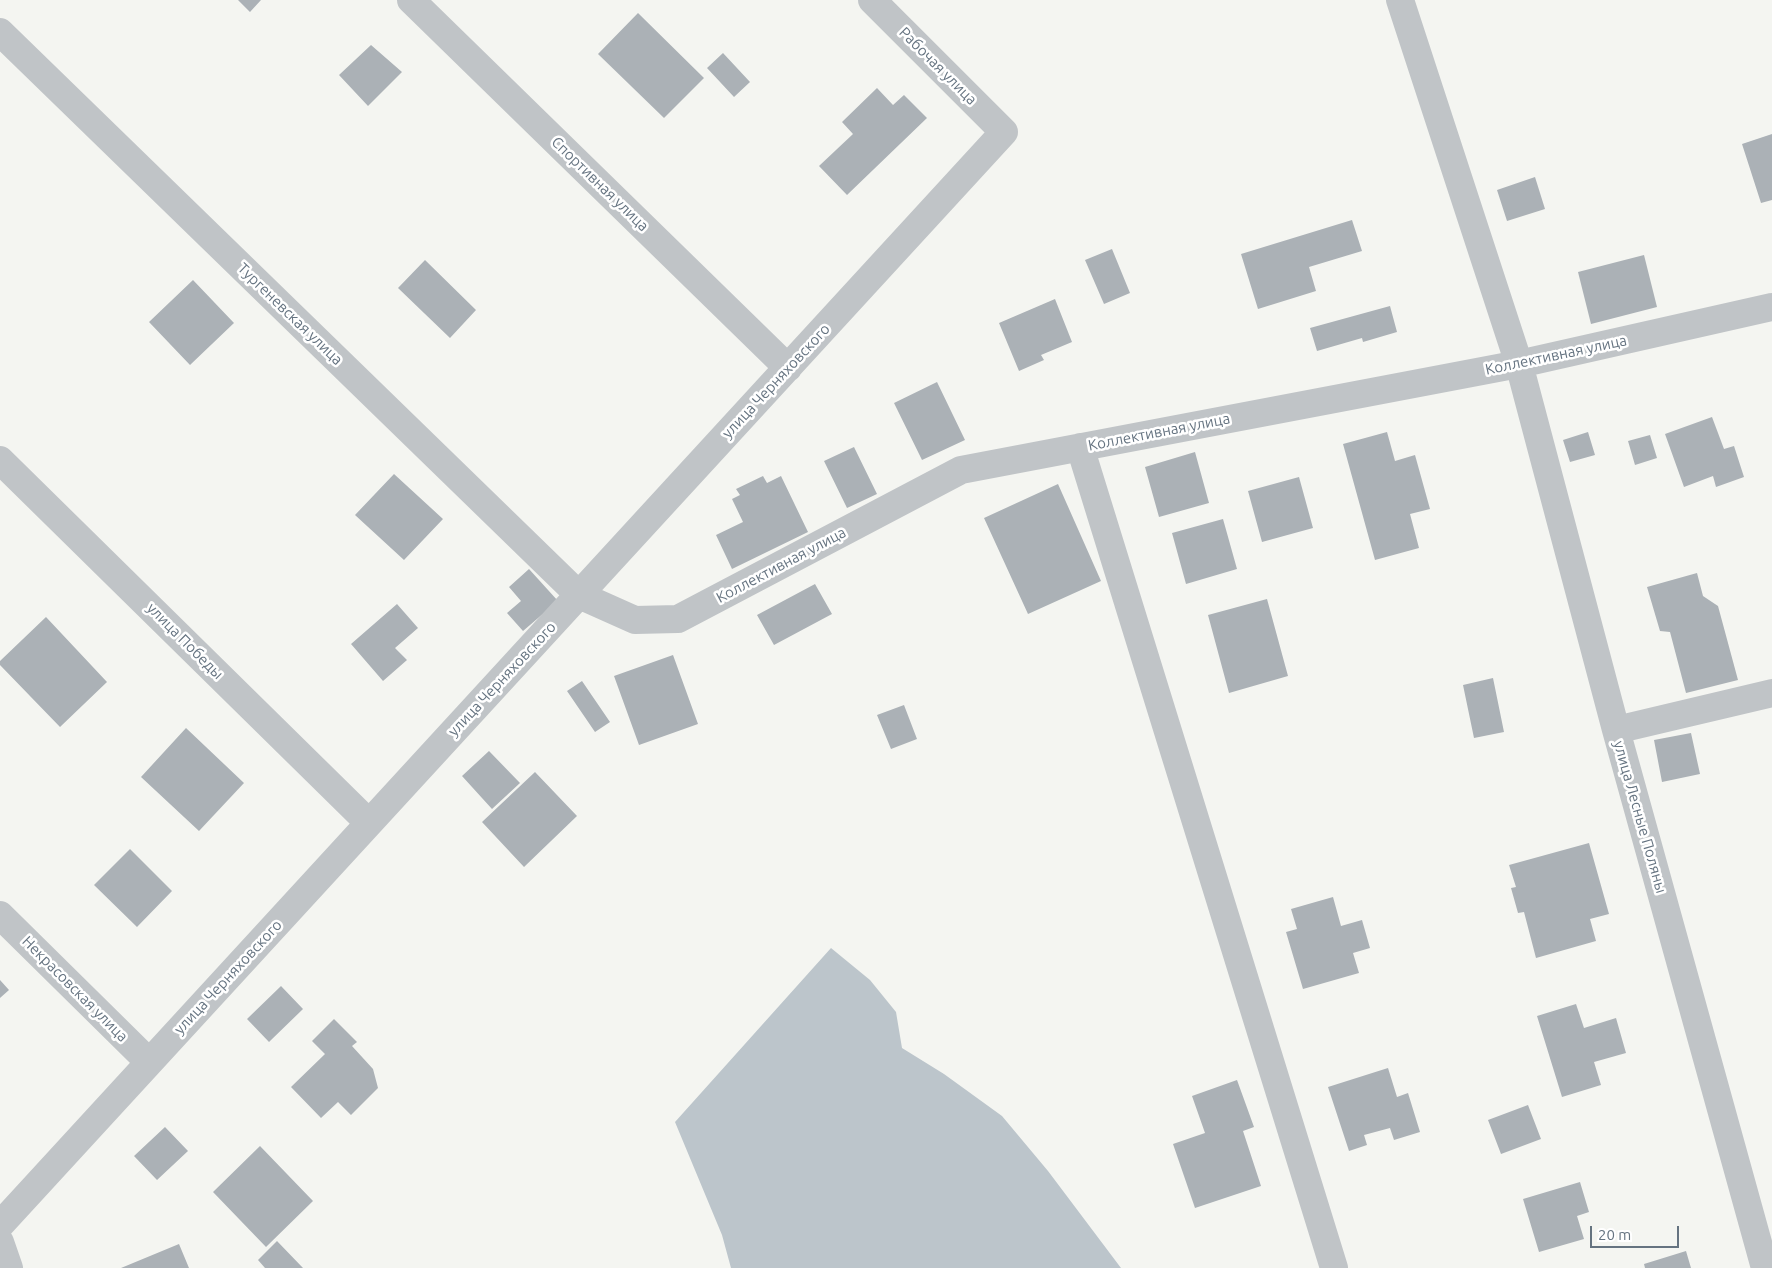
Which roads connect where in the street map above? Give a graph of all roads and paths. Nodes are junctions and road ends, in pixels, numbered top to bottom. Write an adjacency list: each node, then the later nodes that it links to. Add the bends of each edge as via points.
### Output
1 (411, 0): 8 (street, Спортивная улица)
2 (872, 0): 5 (street, Рабочая улица)
3 (1400, 0): 7 (street, улица Лесные Поляны)
4 (0, 32): 11 (street, Тургеневская улица)
5 (1004, 132): 8 (street, улица Черняховского)
6 (1772, 307): 7 (street, Коллективная улица)
7 (1519, 364): 9 (street, Коллективная улица); 13 (street, улица Лесные Поляны)
8 (788, 368): 11 (street, улица Черняховского)
9 (1080, 447): 11 (street, Коллективная улица, via 961,470 678,619 635,620); 20 (street)
10 (0, 460): 14 (street, улица Победы)
11 (579, 595): 14 (street, улица Черняховского)
12 (1772, 693): 13 (street)
13 (1616, 730): 21 (street, улица Лесные Поляны)
14 (370, 823): 16 (street, улица Черняховского)
15 (0, 915): 16 (street, Некрасовская улица)
16 (149, 1062): 17 (street, улица Черняховского)
17 (0, 1225)
18 (0, 1242): 19 (street)
19 (10, 1268)
20 (1334, 1268)
21 (1765, 1268)

